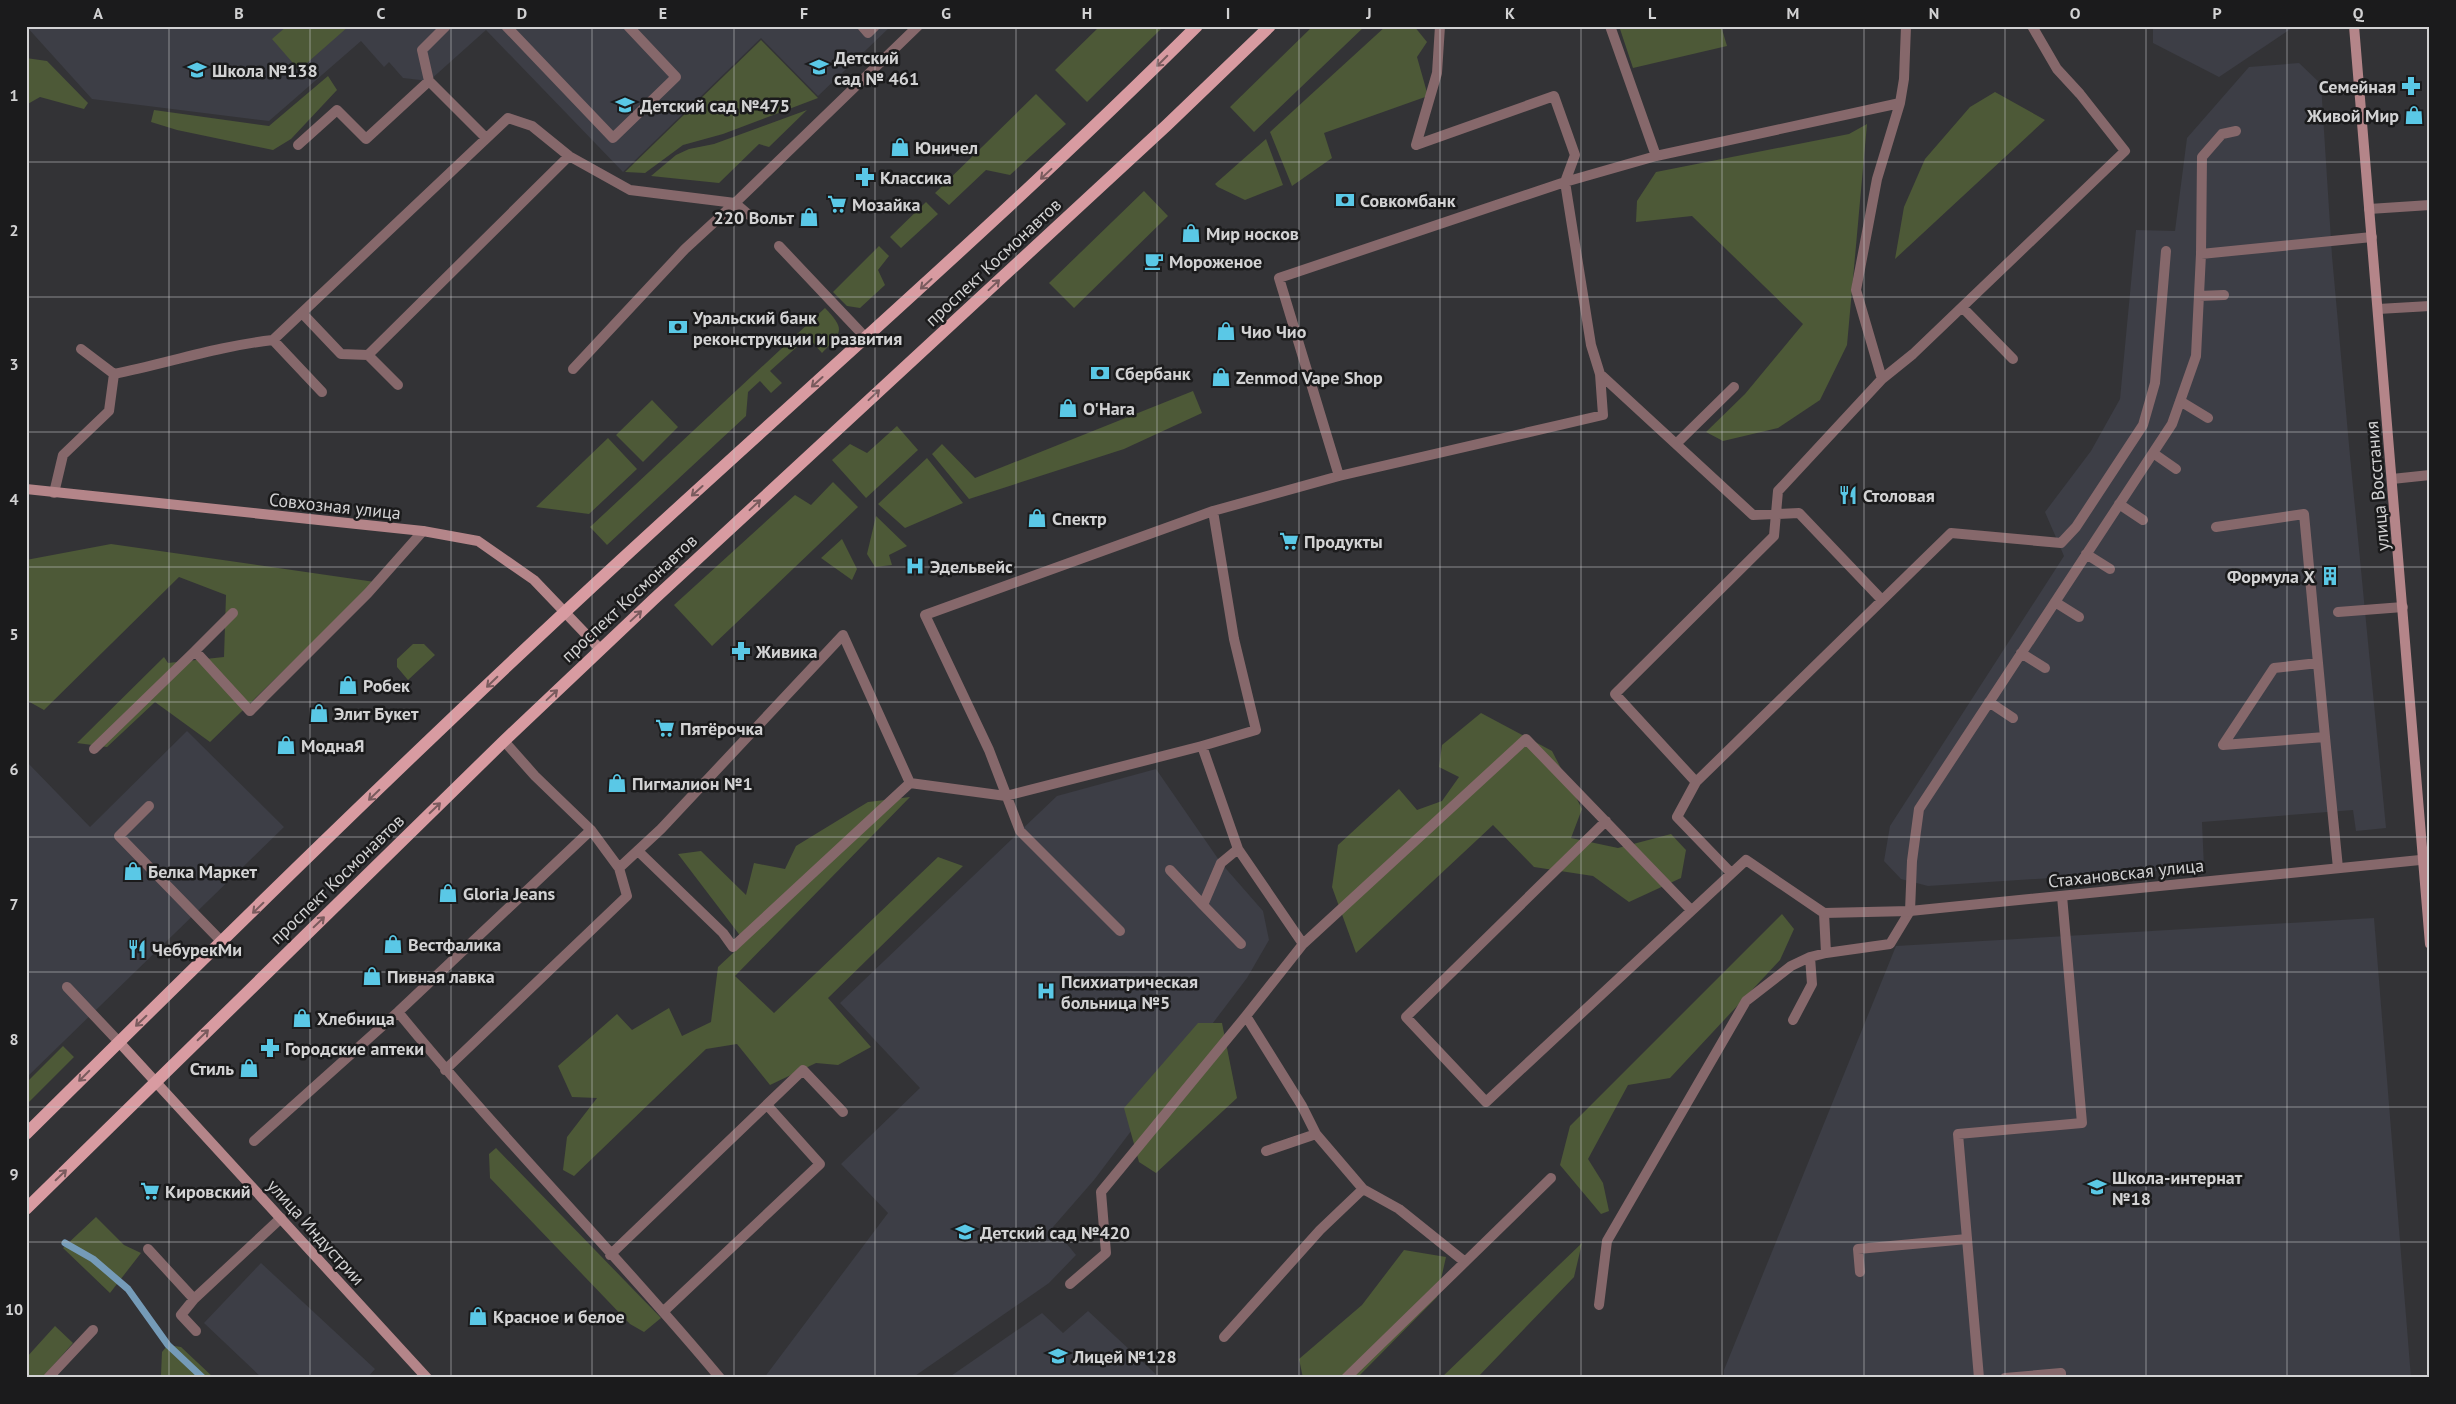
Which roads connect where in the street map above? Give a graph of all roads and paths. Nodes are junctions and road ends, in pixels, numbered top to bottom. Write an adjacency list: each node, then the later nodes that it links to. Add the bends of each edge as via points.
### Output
1 (446, 26): 14 (street, via 422,50)
2 (506, 26): 3 (street, via 613,138 676,77)
3 (628, 26)
4 (862, 26): 5 (street, via 868,33)
5 (875, 26)
6 (918, 26): 22 (street)
7 (1197, 26): 36 (main road, проспект Космонавтов, one-way to 36, via 1078,144)
8 (1270, 26): 73 (main road, проспект Космонавтов, one-way to 8, via 1167,126)
9 (1440, 26): 21 (street, via 1437,73 1416,145 1554,96 1575,156)
10 (1610, 26): 20 (street)
11 (1906, 26): 15 (street)
12 (2032, 26): 32 (street, via 2057,69 2125,151)
13 (2354, 26): 24 (street, улица Восстания)
14 (429, 81): 17 (street); 18 (street, via 366,139 337,110)
15 (1900, 103): 20 (street); 44 (street, via 1877,178 1856,290)
16 (2236, 131): 29 (street, via 2222,134 2202,157)
17 (486, 138): 19 (street, via 508,118 532,126); 35 (street)
18 (298, 145)
19 (569, 156): 22 (street, via 630,190); 39 (street)
20 (1656, 156): 21 (street)
21 (1566, 182): 43 (street, via 1591,345); 54 (street, via 1279,278)
22 (735, 203): 25 (street); 41 (street, via 685,249)
23 (2430, 205): 24 (street)
24 (2369, 209): 26 (street, улица Восстания)
25 (749, 215)
26 (2372, 237): 29 (street); 34 (street, улица Восстания)
27 (778, 246): 36 (street)
28 (2166, 251): 66 (street, via 2155,383 2142,425 2076,527 2061,543 1951,533)
29 (2201, 254): 31 (street)
30 (2224, 295): 31 (street)
31 (2199, 296): 48 (street, via 2196,356)
32 (1962, 306): 40 (street); 44 (street)
33 (2430, 306): 34 (street)
34 (2378, 310): 55 (street, улица Восстания)
35 (302, 313): 37 (street); 39 (street, via 341,354)
36 (866, 338): 71 (main road, проспект Космонавтов, one-way to 71)
37 (273, 340): 42 (street, via 236,344); 47 (street)
38 (81, 349): 42 (street)
39 (368, 355): 45 (street)
40 (2013, 359)
41 (573, 369)
42 (114, 374): 57 (street, via 109,411 63,455)
43 (1600, 374): 50 (street); 54 (street, via 1602,415)
44 (1882, 379): 60 (street, via 1778,491)
45 (398, 385)
46 (1734, 387): 50 (street)
47 (322, 392)
48 (2180, 401): 49 (street); 51 (street, via 2172,424)
49 (2208, 418)
50 (1677, 443): 60 (street, via 1753,515)
51 (2153, 453): 52 (street); 58 (street)
52 (2176, 469)
53 (2430, 475): 55 (street)
54 (1339, 476): 59 (street)
55 (2392, 479): 68 (street, улица Восстания)
56 (26, 489): 57 (street, Совхозная улица)
57 (54, 493): 63 (street, Совхозная улица)
58 (2119, 504): 61 (street); 64 (street)
59 (1212, 511): 82 (street, via 1234,639 1256,730); 86 (street, via 925,615 989,750)
60 (1778, 513): 66 (street, via 1798,513); 84 (street, via 1774,536 1615,694)
61 (2143, 520)
62 (2216, 527): 76 (street, via 2304,514)
63 (423, 532): 71 (street, Совхозная улица, via 478,541 534,580); 74 (street, via 368,593 250,711)
64 (2086, 554): 65 (street); 67 (street)
65 (2110, 570)
66 (1881, 599): 84 (street)
67 (2054, 602): 72 (street); 75 (street)
68 (2403, 606): 69 (street); 92 (street, улица Восстания)
69 (2338, 612)
70 (233, 613): 74 (street)
71 (565, 613): 73 (street, Совхозная улица); 103 (main road, проспект Космонавтов, one-way to 103)
72 (2079, 618)
73 (600, 649): 81 (main road, проспект Космонавтов, one-way to 73)
74 (195, 651): 83 (street)
75 (2021, 653): 77 (street); 78 (street)
76 (2318, 663): 80 (street); 80 (street, via 2274,668 2223,745)
77 (2045, 668)
78 (1989, 702): 79 (street); 100 (street, via 1919,809)
79 (2013, 718)
80 (2325, 737): 94 (street)
81 (504, 740): 89 (street, via 535,776); 115 (main road, проспект Космонавтов, one-way to 81)
82 (1202, 746): 86 (street); 90 (street)
83 (94, 749)
84 (1696, 782): 96 (street, via 1677,817)
85 (910, 783): 86 (street); 91 (street, via 733,947 723,933); 91 (street, via 843,635)
86 (1006, 796): 102 (street, via 1020,831)
87 (149, 806): 103 (street, via 119,836)
88 (1606, 821): 99 (street); 99 (street, via 1406,1017 1486,1102); 105 (street, via 1526,739)
89 (592, 830): 93 (street); 110 (street)
90 (1238, 849): 98 (street, via 1221,863); 105 (street)
91 (638, 851): 93 (street)
92 (2426, 860): 94 (street, Стахановская улица); 106 (street, улица Восстания)
93 (619, 868): 114 (street, via 627,896)
94 (2338, 868): 97 (street, Стахановская улица)
95 (1170, 870): 98 (street)
96 (1731, 873): 99 (street); 101 (street, via 1746,860)
97 (2062, 896): 100 (street, Стахановская улица); 126 (street, via 2082,1124 1958,1134)
98 (1203, 905): 104 (street)
99 (1691, 910)
100 (1910, 911): 101 (street, Стахановская улица); 107 (street, via 1890,944)
101 (1824, 913): 107 (street)
102 (1120, 931)
103 (222, 942): 113 (main road, проспект Космонавтов, one-way to 113)
104 (1241, 944)
105 (1303, 944): 111 (street)
106 (2430, 944)
107 (1826, 953): 108 (street)
108 (1810, 957): 112 (street, via 1812,984); 133 (street, via 1791,966 1746,1002 1607,1241)
109 (67, 987): 113 (street)
110 (398, 1012): 114 (street); 120 (street)
111 (1246, 1016): 119 (street); 131 (street, via 1101,1192 1106,1253)
112 (1794, 1020)
113 (119, 1042): 115 (street, улица Индустрии); 118 (main road, проспект Космонавтов, one-way to 118)
114 (445, 1070): 128 (street)
115 (156, 1082): 124 (main road, проспект Космонавтов, one-way to 115); 125 (street, улица Индустрии)
116 (767, 1105): 117 (street, via 803,1070); 128 (street); 134 (street, via 820,1164)
117 (843, 1112)
118 (26, 1134)
119 (1316, 1134): 121 (street); 123 (street)
120 (254, 1142)
121 (1266, 1151)
122 (1551, 1178): 129 (street)
123 (1363, 1189): 129 (street, via 1399,1209); 137 (street, via 1320,1230)
124 (26, 1210)
125 (281, 1218): 132 (street); 139 (street, улица Индустрии)
126 (1968, 1239): 130 (street, via 1858,1249); 142 (street)
127 (148, 1249): 132 (street)
128 (610, 1255): 134 (street)
129 (1465, 1262): 141 (street)
130 (1860, 1272)
131 (1070, 1284)
132 (194, 1299): 136 (street, via 181,1315)
133 (1599, 1305)
134 (664, 1311): 140 (street)
135 (93, 1330): 138 (street)
136 (196, 1331)
137 (1224, 1337)
138 (48, 1378)
139 (427, 1378)
140 (720, 1378)
141 (1346, 1378)
142 (1979, 1378)
143 (2005, 1378): 144 (street, via 2061,1373)
144 (2061, 1378)

